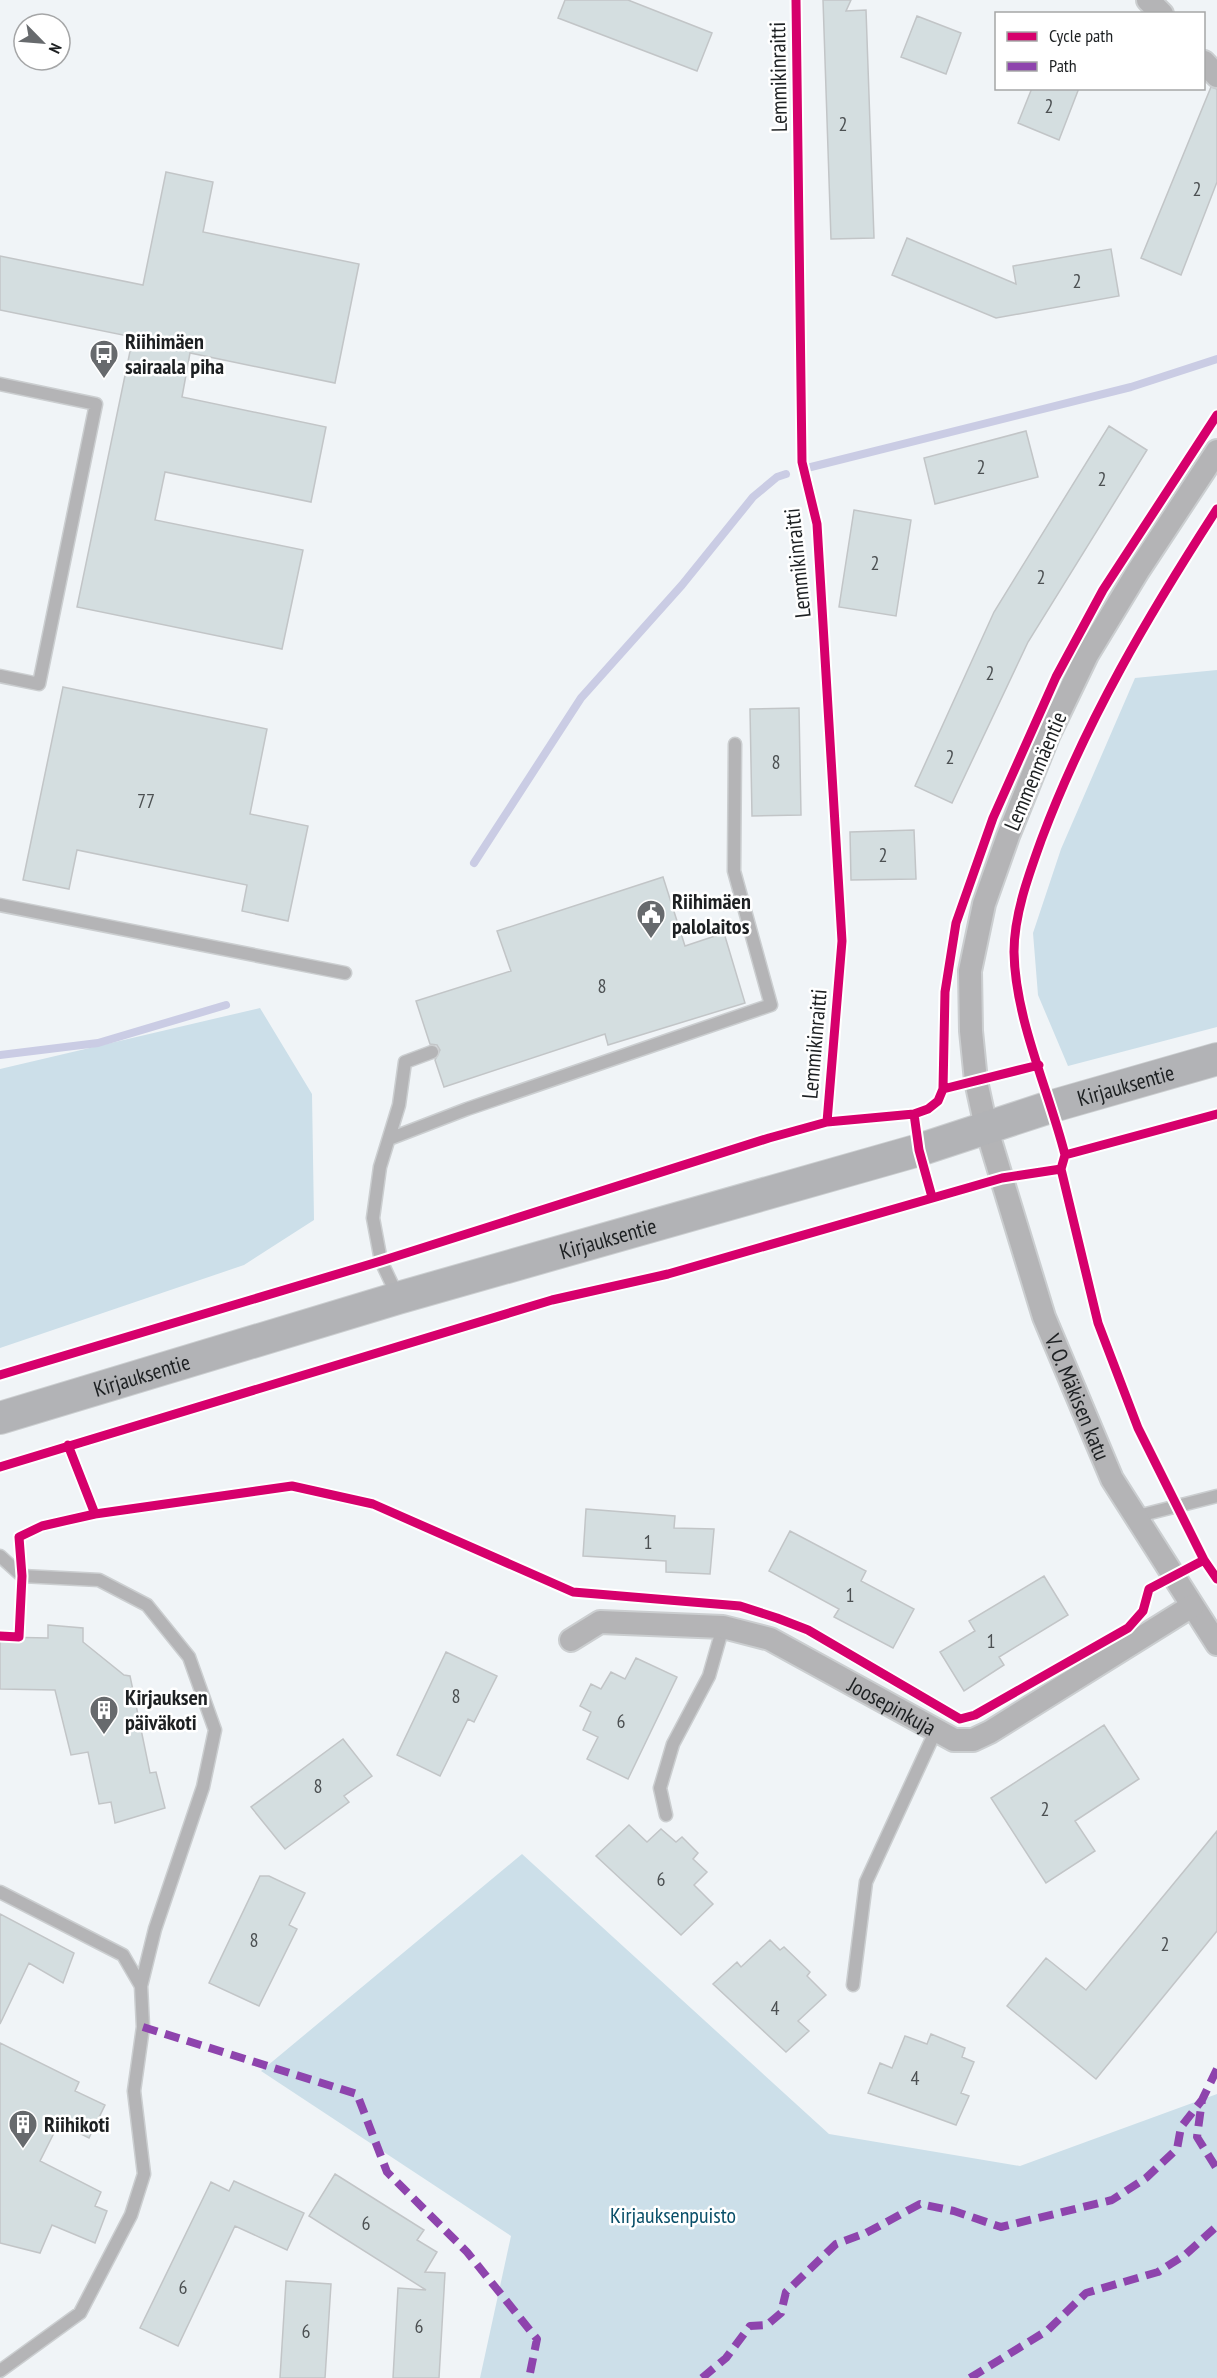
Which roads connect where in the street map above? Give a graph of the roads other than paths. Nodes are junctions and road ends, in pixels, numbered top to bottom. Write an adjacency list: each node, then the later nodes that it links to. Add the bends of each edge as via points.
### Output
1 (1148, 0): 2 (street)
2 (1160, 12)
3 (1205, 64): 4 (street)
4 (1217, 76)
5 (0, 384): 7 (lane, via 96,404 39,684)
6 (1217, 451): 13 (street, Lemmenmäentie, via 1088,655 1049,734 987,894 970,971 973,1051)
7 (0, 676)
8 (735, 744): 14 (lane, via 734,871 771,1005)
9 (0, 905): 10 (lane)
10 (345, 972)
11 (432, 1052): 14 (lane, via 405,1062)
12 (1217, 1059): 13 (street, Kirjauksentie)
13 (986, 1127): 15 (street, Kirjauksentie, via 919,1150); 18 (street, V. O. Mäkisen katu, via 1044,1317 1112,1479)
14 (389, 1138): 15 (lane, via 380,1167 373,1218 381,1262)
15 (398, 1298): 16 (street, Kirjauksentie)
16 (0, 1418)
17 (1217, 1496): 18 (lane)
18 (1134, 1517): 20 (street, V. O. Mäkisen katu)
19 (0, 1556): 28 (lane, via 22,1576 99,1580 147,1605 189,1657 215,1730 203,1787 155,1929)
20 (1192, 1606): 23 (street, V. O. Mäkisen katu); 24 (street, Joosepinkuja, via 990,1732 973,1740 954,1740)
21 (723, 1627): 22 (street, Joosepinkuja, via 600,1622); 24 (street, Joosepinkuja, via 770,1640); 25 (lane, via 709,1676 673,1744 660,1788)
22 (571, 1640)
23 (1217, 1644)
24 (936, 1730): 27 (lane, via 866,1882)
25 (666, 1815)
26 (0, 1892): 28 (lane, via 123,1955)
27 (853, 1985)
28 (141, 1986): 29 (lane, via 142,2027 134,2091 144,2174 131,2215 80,2313)
29 (0, 2371)

